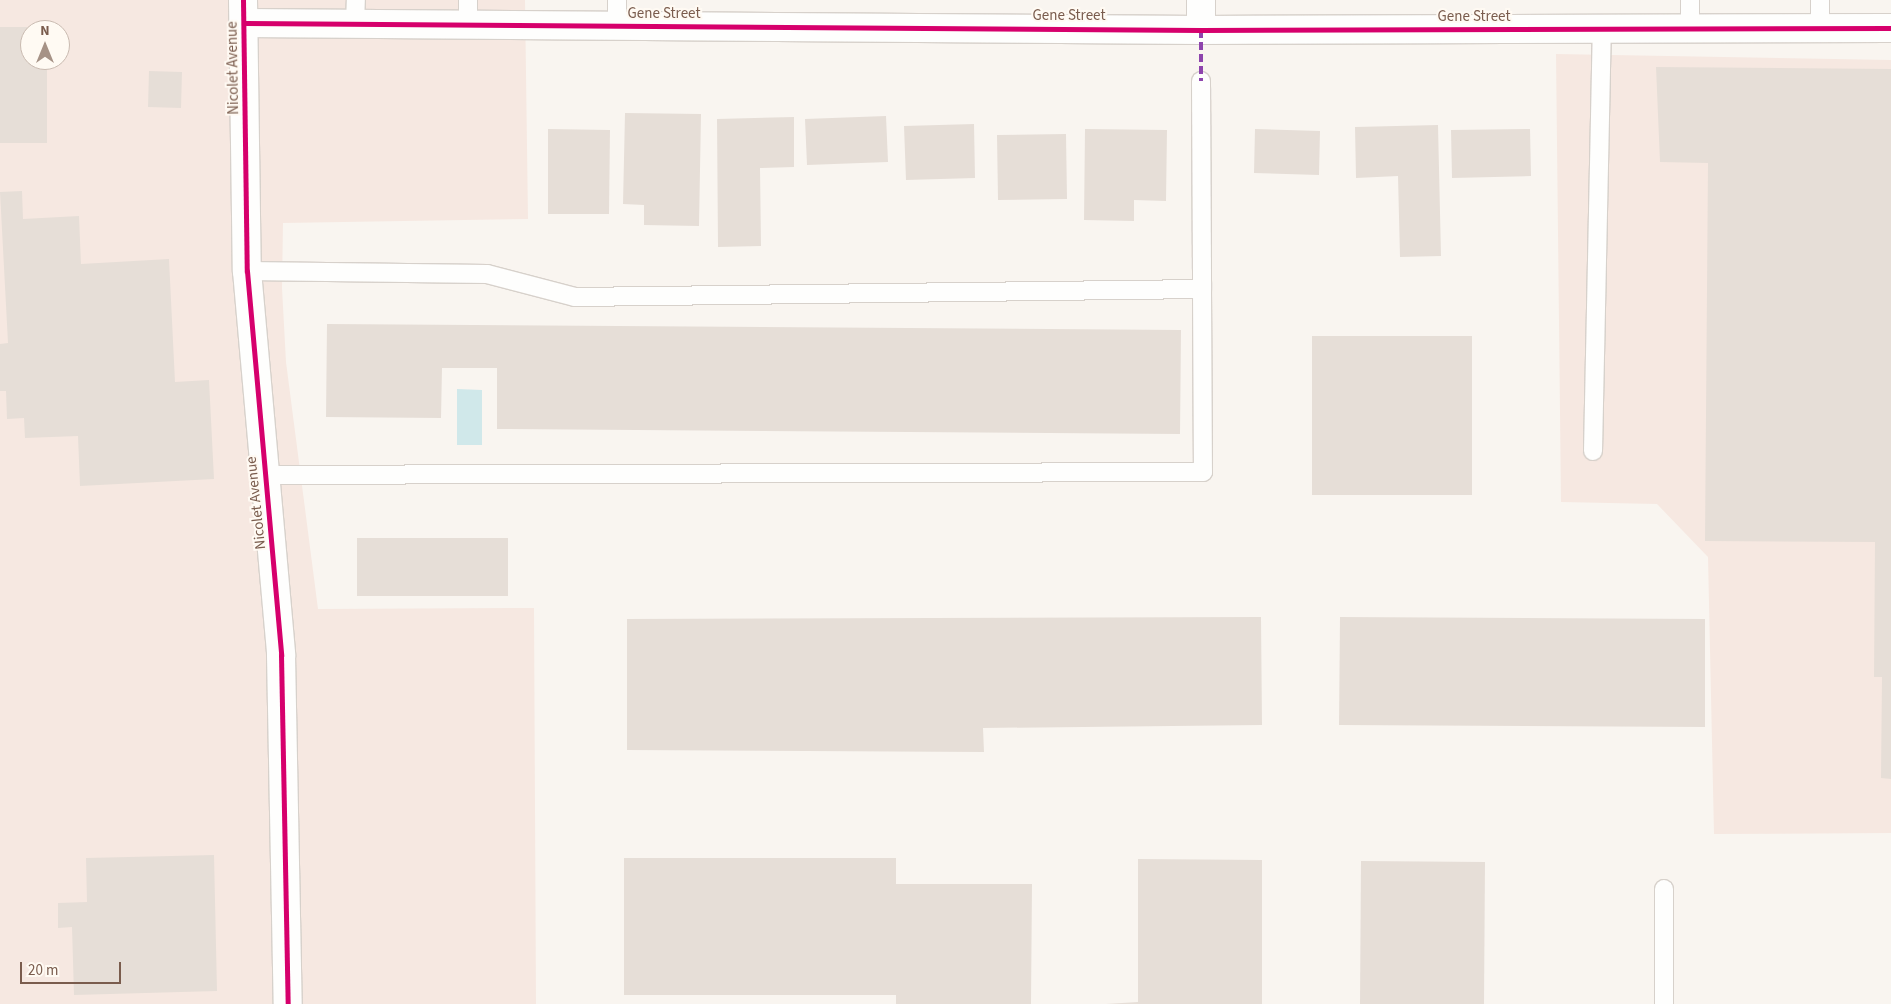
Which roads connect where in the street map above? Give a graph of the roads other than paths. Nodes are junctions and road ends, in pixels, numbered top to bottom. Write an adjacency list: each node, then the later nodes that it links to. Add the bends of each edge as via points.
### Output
1 (1201, 0): 12 (street)
2 (1690, 0): 11 (lane)
3 (1820, 0): 8 (lane)
4 (245, 12): 5 (street, Gene Street); 14 (street, Nicolet Avenue)
5 (356, 12): 6 (street, Gene Street)
6 (468, 12): 7 (street, Gene Street)
7 (617, 13): 12 (street, Gene Street)
8 (1820, 28): 9 (street, Gene Street); 11 (street, Gene Street)
9 (1891, 28)
10 (1602, 29): 11 (street, Gene Street); 12 (street, Gene Street); 16 (lane)
11 (1690, 29)
12 (1201, 30)
13 (1201, 81): 15 (lane)
14 (247, 271): 15 (lane, via 487,274 575,297); 17 (street, Nicolet Avenue)
15 (1202, 289): 17 (lane, via 1203,472)
16 (1593, 451)
17 (266, 475): 19 (street, Nicolet Avenue, via 281,655)
18 (1664, 889): 20 (lane)
19 (288, 1004)
20 (1664, 1004)

